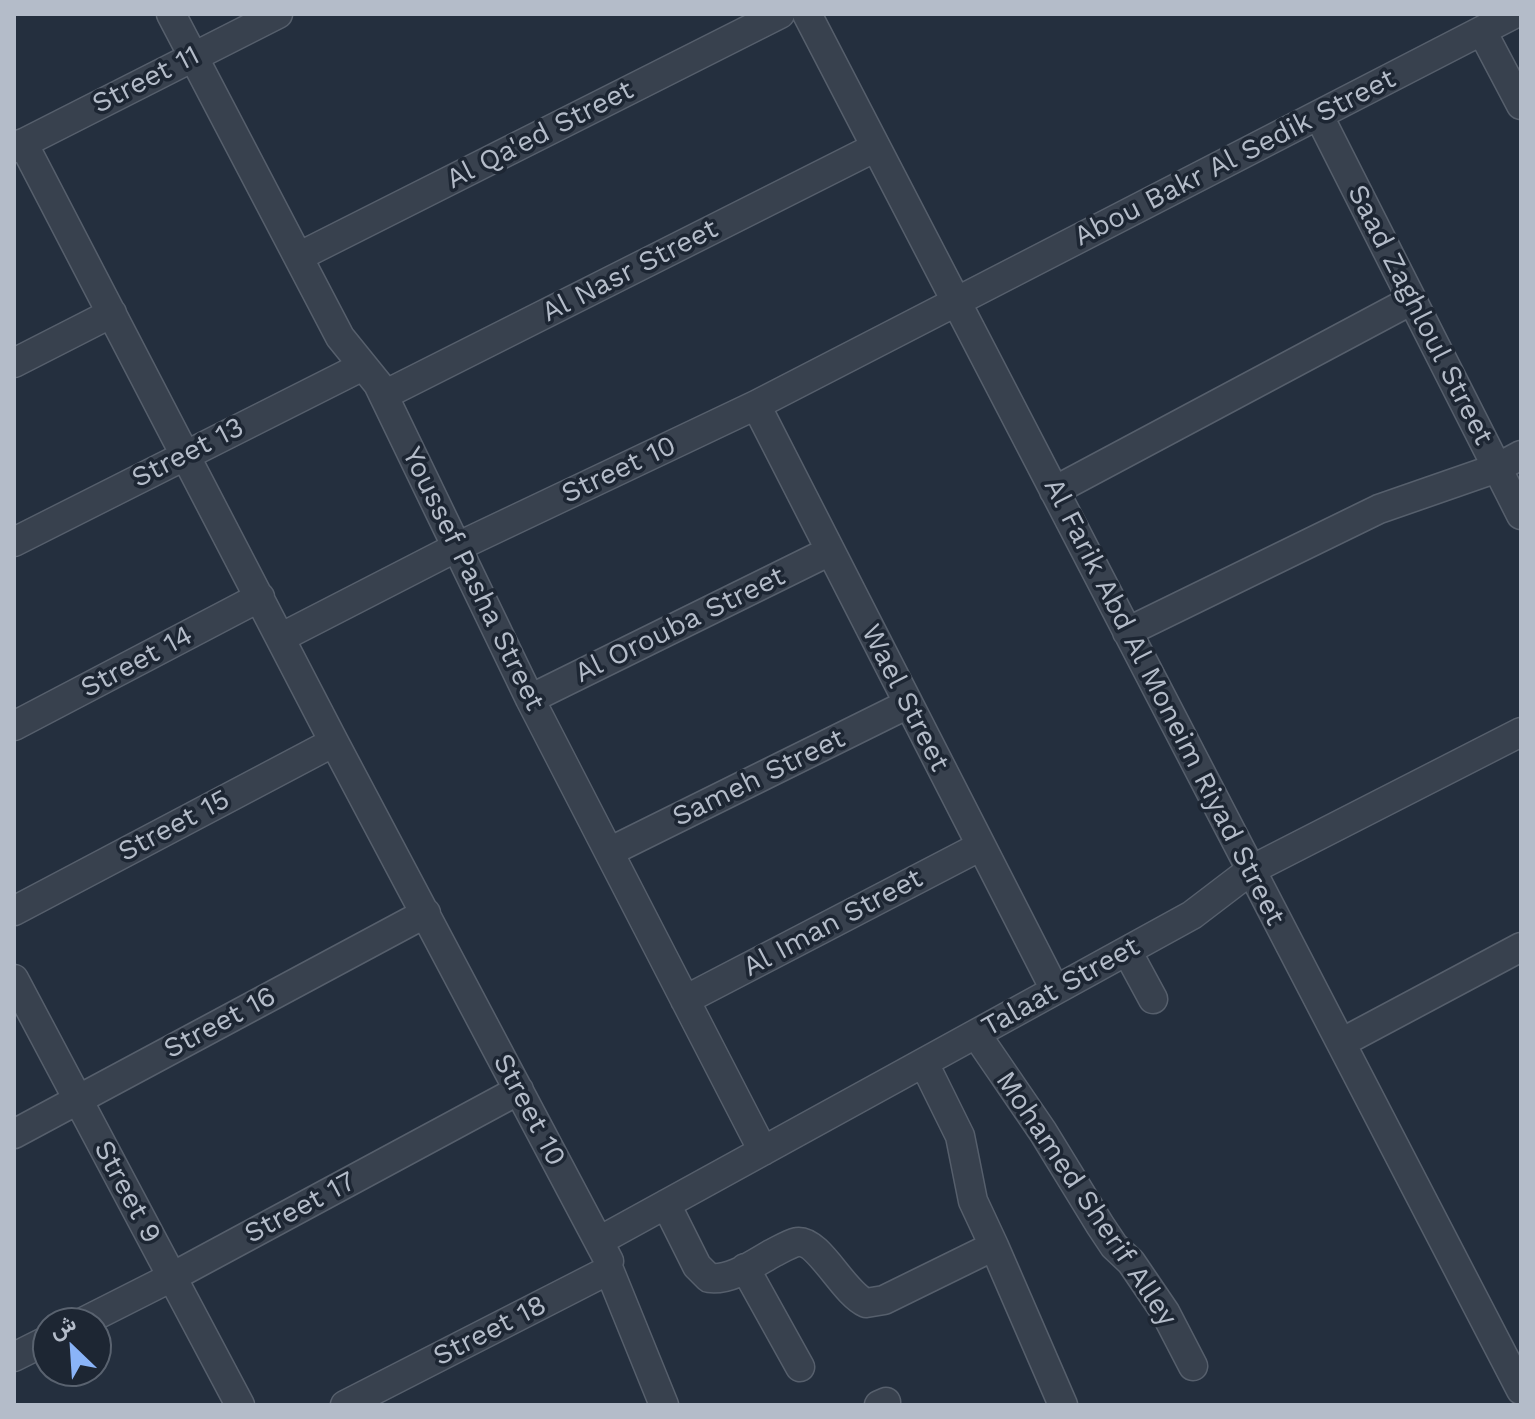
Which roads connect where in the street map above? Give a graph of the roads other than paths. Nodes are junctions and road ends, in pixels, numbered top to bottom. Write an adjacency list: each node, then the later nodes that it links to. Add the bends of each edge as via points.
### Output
1 (171, 14): 7 (street, Youssef Pasha Street)
2 (278, 14): 7 (street, Street 11)
3 (780, 14): 12 (street, Al Qa'ed Street)
4 (807, 14): 11 (street, Al Farik Abd Al Moneim Riyad Street)
5 (1514, 14): 6 (street, Abou Bakr Al Sedik Street)
6 (1482, 31): 8 (street); 9 (street, Abou Bakr Al Sedik Street)
7 (192, 56): 10 (street, Street 11); 12 (street, Youssef Pasha Street)
8 (1521, 105)
9 (1319, 116): 13 (street, Saad Zaghloul Street); 14 (street, Abou Bakr Al Sedik Street)
10 (18, 145): 15 (street, Street 10)
11 (876, 147): 14 (street, Al Farik Abd Al Moneim Riyad Street); 18 (street, Al Nasr Street)
12 (300, 256): 17 (street, Youssef Pasha Street, via 340,337)
13 (1412, 300): 21 (street, Saad Zaghloul Street); 22 (street)
14 (956, 302): 19 (street, Street 10); 22 (street, Al Farik Abd Al Moneim Riyad Street)
15 (112, 313): 16 (street); 20 (street, Street 10)
16 (14, 363)
17 (363, 366): 18 (street, Youssef Pasha Street); 20 (street, Street 13)
18 (384, 395): 25 (street, Youssef Pasha Street)
19 (756, 405): 25 (street, Street 10); 26 (street, Wael Street)
20 (185, 454): 24 (street, Street 13); 27 (street, Street 10)
21 (1509, 462): 23 (street, Saad Zaghloul Street); 28 (street, via 1379,509)
22 (1054, 491): 28 (street, Al Farik Abd Al Moneim Riyad Street)
23 (1521, 515)
24 (14, 542)
25 (457, 547): 29 (street, Street 10); 30 (street, Youssef Pasha Street)
26 (830, 551): 30 (street, Al Orouba Street); 31 (street, Wael Street)
27 (260, 597): 29 (street, Street 10); 32 (street, Street 14)
28 (1127, 632): 37 (street, Al Farik Abd Al Moneim Riyad Street)
29 (282, 637): 34 (street, Street 10)
30 (530, 699): 36 (street, Youssef Pasha Street)
31 (908, 704): 35 (street, Wael Street); 36 (street, Sameh Street)
32 (14, 726)
33 (1521, 732): 37 (street, Talaat Street)
34 (334, 742): 38 (street, Street 15); 39 (street, Street 10)
35 (981, 846): 43 (street, Wael Street); 45 (street, Al Iman Street)
36 (609, 852): 45 (street, Youssef Pasha Street)
37 (1251, 870): 41 (street, Talaat Street, via 1200,910); 47 (street, Al Farik Abd Al Moneim Riyad Street)
38 (14, 911)
39 (426, 913): 49 (street, Street 10); 50 (street, Street 16)
40 (1521, 947): 47 (street)
41 (1127, 951): 43 (street, Talaat Street); 44 (street)
42 (14, 979): 50 (street, Street 9)
43 (1055, 990): 46 (street, Talaat Street)
44 (1153, 999)
45 (685, 1000): 52 (street, Youssef Pasha Street)
46 (976, 1034): 48 (street, Talaat Street); 62 (street, Mohamed Sherif Alley, via 1114,1246 1165,1312)
47 (1341, 1043): 59 (street, Al Farik Abd Al Moneim Riyad Street)
48 (924, 1063): 52 (street, Talaat Street); 54 (street, via 960,1136 973,1201)
49 (519, 1090): 55 (street, Street 10); 57 (street, Street 17)
50 (77, 1099): 51 (street, Street 16); 57 (street, Street 9)
51 (14, 1134)
52 (763, 1151): 53 (street, Talaat Street)
53 (666, 1204): 55 (street, Talaat Street); 56 (street, via 702,1273 718,1279)
54 (994, 1246): 56 (street, via 875,1303 857,1299 804,1242); 68 (street)
55 (603, 1254): 66 (street, Street 18, via 599,1275); 67 (street, Street 10)
56 (745, 1268): 63 (street)
57 (172, 1277): 58 (street, Street 17); 65 (street, Street 9)
58 (112, 1307)
59 (1511, 1347): 64 (street, Al Farik Abd Al Moneim Riyad Street)
60 (32, 1348): 61 (street)
61 (14, 1357)
62 (1193, 1366)
63 (800, 1367)
64 (1521, 1390)
65 (240, 1405)
66 (345, 1405)
67 (664, 1405)
68 (1063, 1405)

